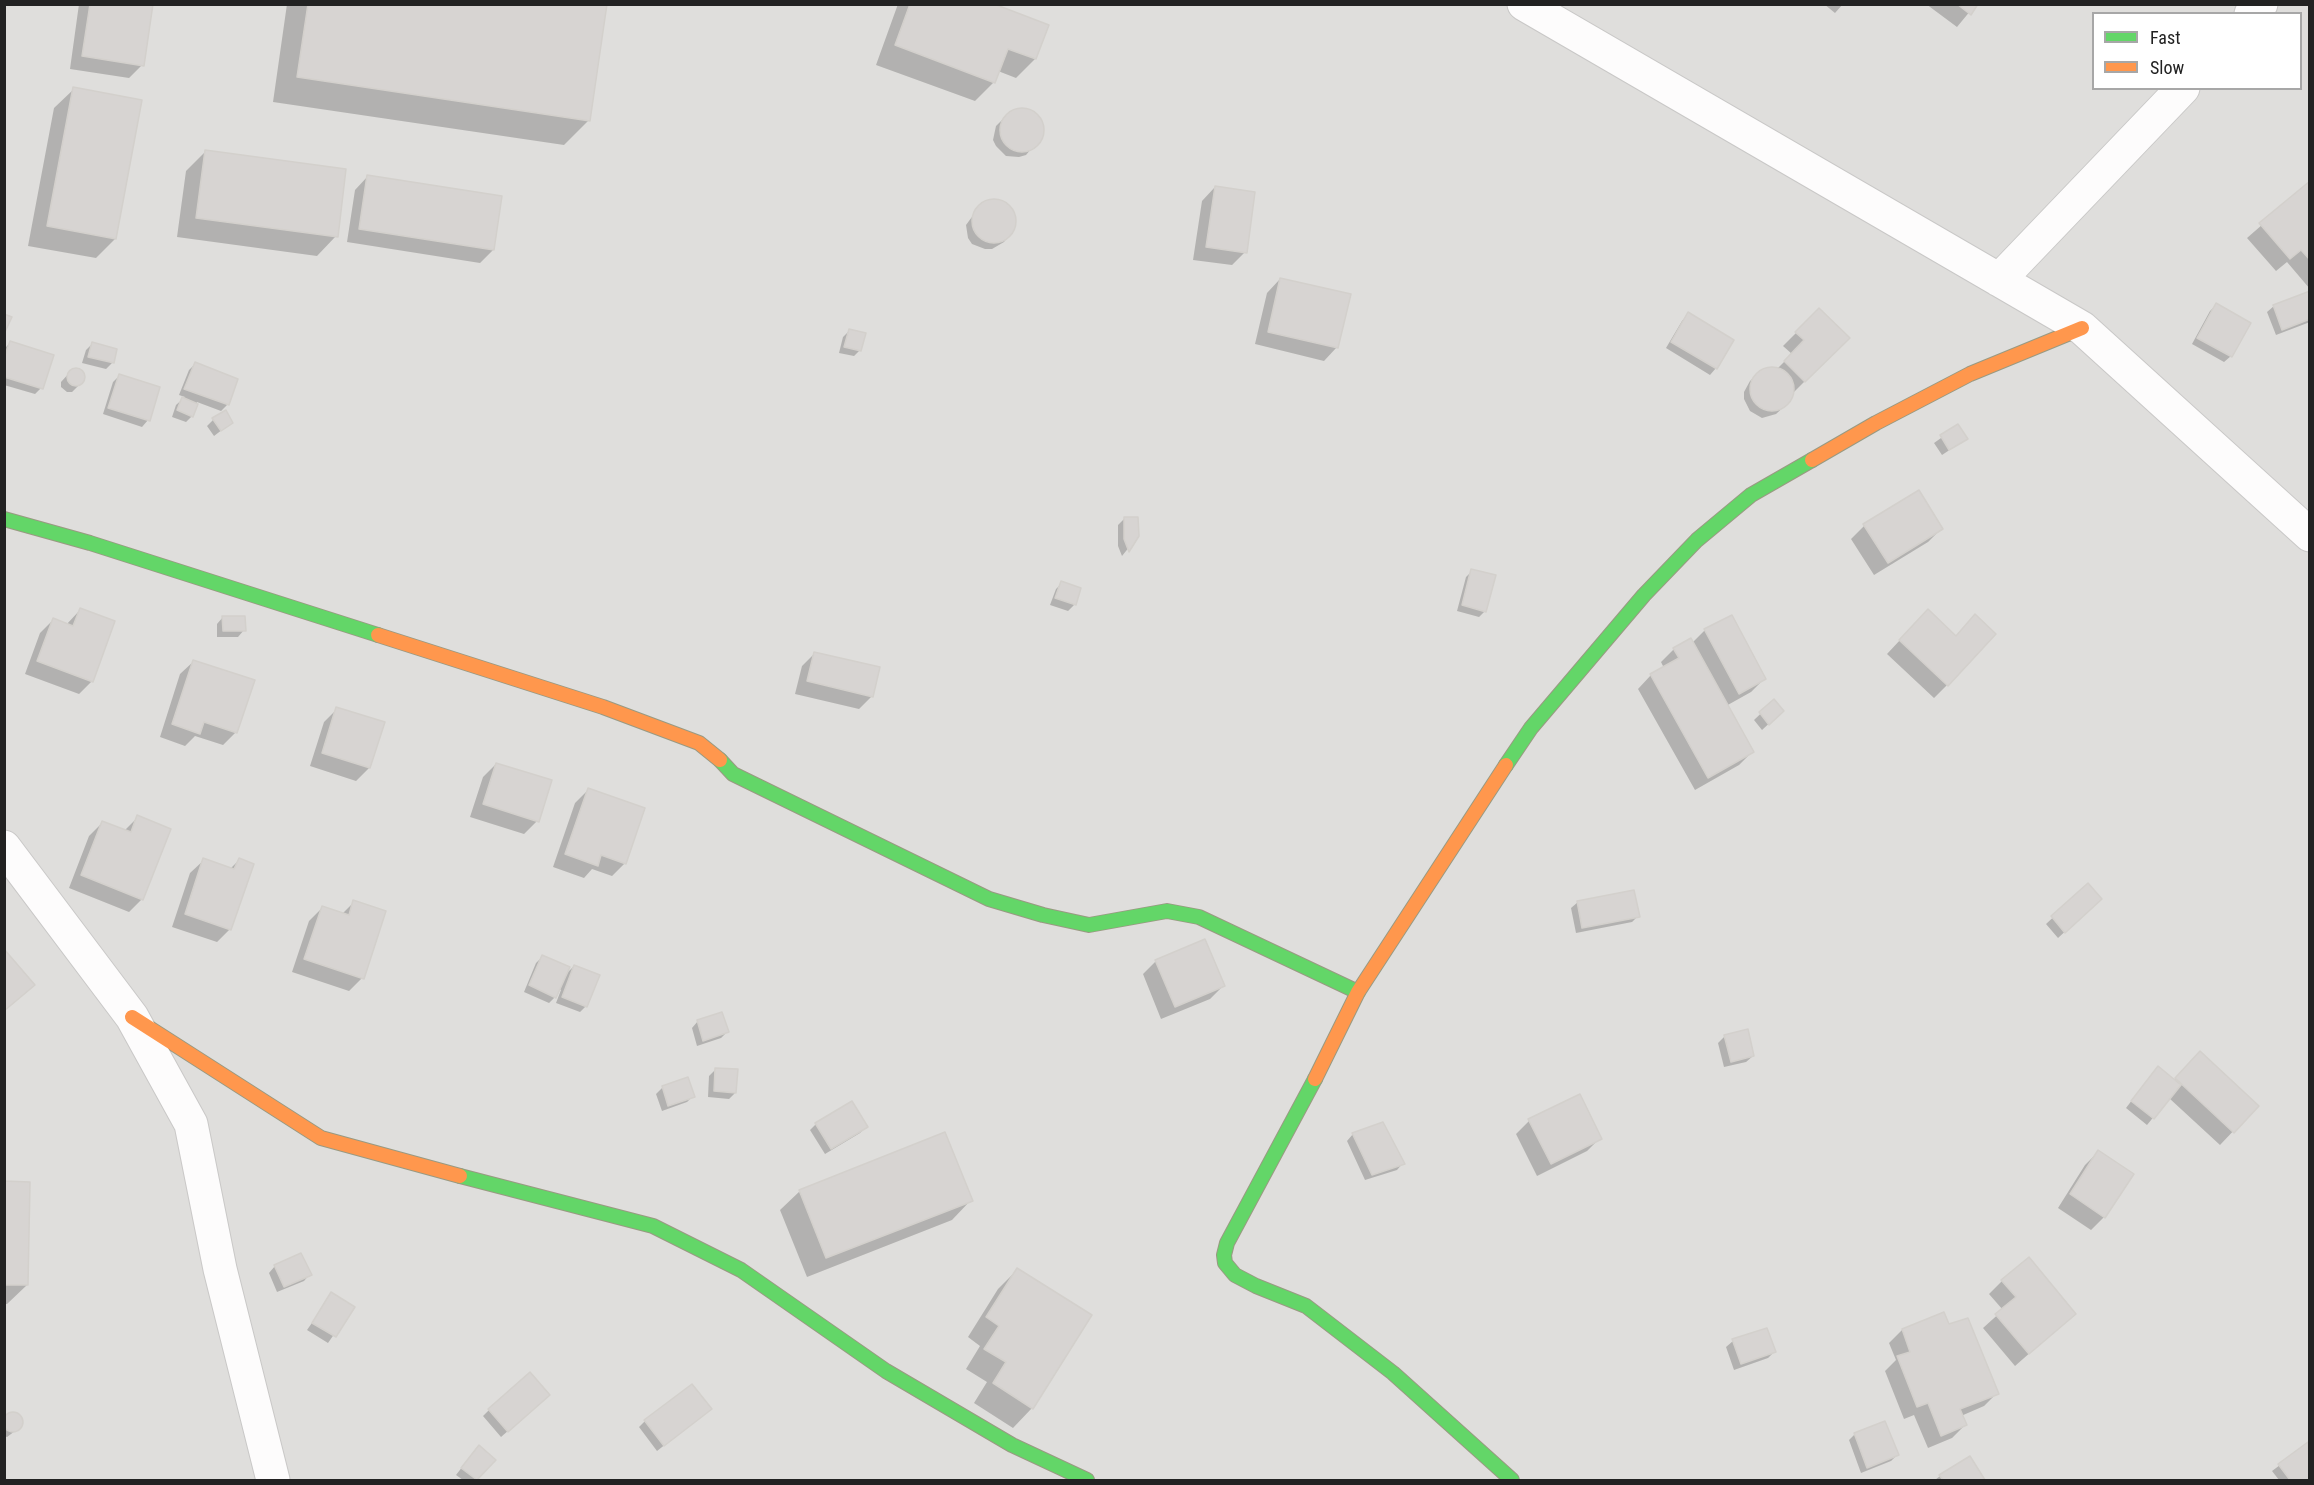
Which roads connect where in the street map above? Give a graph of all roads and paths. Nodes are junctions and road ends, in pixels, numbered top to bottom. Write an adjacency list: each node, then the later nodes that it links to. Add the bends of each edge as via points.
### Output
1 (1524, 4): 3 (street)
2 (2181, 90): 3 (street)
3 (1999, 280): 4 (street)
4 (2082, 328): 6 (street); 8 (street, via 1970,374 1876,423 1751,495 1697,540 1644,595 1531,728)
5 (4, 519): 8 (street, via 357,627 603,707 699,743 733,774 989,899 1089,925 1167,911 1199,917)
6 (2310, 535)
7 (4, 847): 9 (street)
8 (1358, 992): 12 (street, via 1294,1122 1227,1243 1225,1263 1235,1275 1306,1306 1393,1373)
9 (132, 1017): 10 (street, via 191,1124 220,1269); 11 (street, via 321,1138 653,1226 741,1270 886,1371 1012,1445)
10 (273, 1480)
11 (1087, 1480)
12 (1512, 1480)

